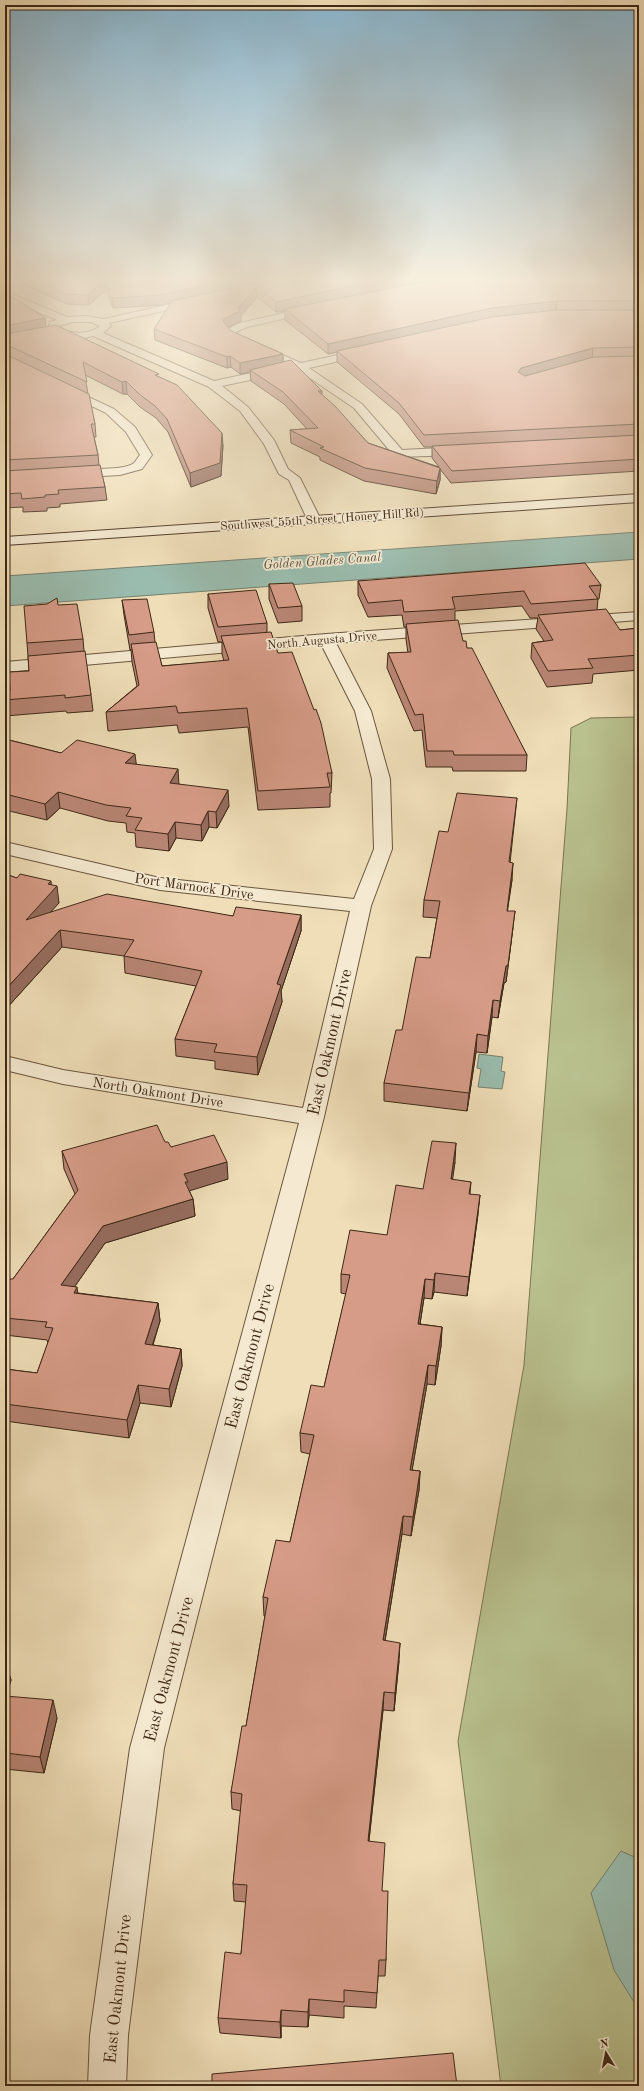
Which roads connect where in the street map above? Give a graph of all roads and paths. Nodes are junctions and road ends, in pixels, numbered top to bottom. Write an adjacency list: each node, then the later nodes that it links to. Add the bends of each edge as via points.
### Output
1 (191, 376): 5 (street)
2 (259, 376): 5 (street)
3 (314, 376): 6 (street, via 358,406 399,454)
4 (54, 383): 8 (street, via 110,411 131,430 146,455 138,466 116,472)
5 (213, 385): 7 (street, via 244,409 270,442)
6 (471, 450)
7 (283, 471): 9 (street, via 280,479); 12 (street, via 294,478)
8 (61, 476)
9 (283, 486)
10 (639, 498): 12 (street, Southwest 55th Street (Honey Hill Rd))
11 (291, 507): 13 (street)
12 (314, 520): 13 (street, Southwest 55th Street (Honey Hill Rd))
13 (297, 521): 14 (street, Southwest 55th Street (Honey Hill Rd))
14 (5, 541)
15 (639, 616): 16 (street, North Augusta Drive)
16 (326, 639): 17 (street, North Augusta Drive); 19 (street, East Oakmont Drive, via 363,711 381,779 383,849)
17 (5, 667)
18 (5, 848): 19 (street, Port Marnock Drive, via 160,884)
19 (361, 906): 21 (street, East Oakmont Drive)
20 (5, 1063): 21 (street, North Oakmont Drive, via 63,1077)
21 (312, 1117): 22 (street, East Oakmont Drive, via 147,1748 109,2035)
22 (107, 2086)

